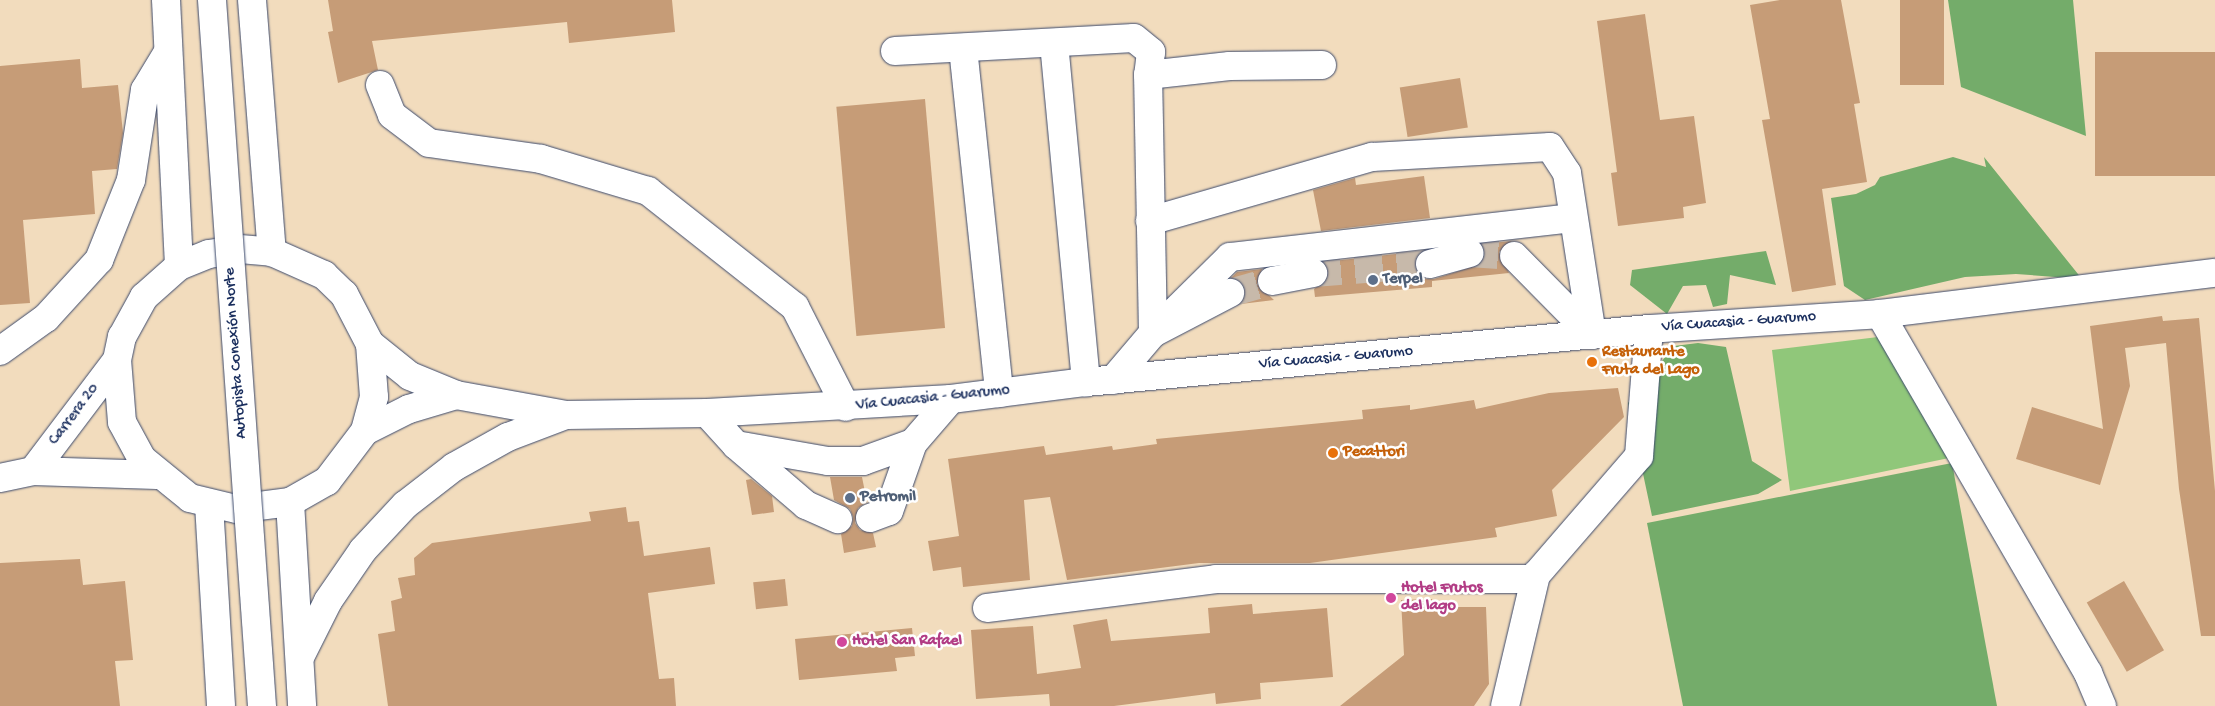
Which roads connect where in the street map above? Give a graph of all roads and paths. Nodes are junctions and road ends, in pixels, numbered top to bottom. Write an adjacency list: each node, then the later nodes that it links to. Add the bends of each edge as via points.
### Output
1 (166, 0): 7 (main road)
2 (212, 0): 51 (main road, Autopista Conexión Norte, bridge)
3 (252, 0): 13 (main road)
4 (1054, 43): 5 (main road); 9 (main road, via 1134,38 1151,52); 30 (main road)
5 (963, 48): 6 (main road); 31 (main road)
6 (895, 51)
7 (168, 52): 17 (main road); 27 (main road, via 145,90 131,180 99,260 46,318)
8 (1322, 65): 9 (main road, via 1230,66)
9 (1148, 75): 12 (main road)
10 (380, 85): 34 (main road, via 392,115 429,143 541,159 648,190 795,308)
11 (1572, 218): 12 (main road, via 1567,173 1550,147 1372,157); 24 (main road, via 1230,257); 25 (main road)
12 (1150, 221): 24 (main road)
13 (272, 252): 17 (main road, via 232,250); 26 (main road, via 324,275 344,294)
14 (1470, 253): 16 (main road)
15 (1514, 256): 25 (main road)
16 (1430, 264)
17 (179, 266): 28 (main road, via 160,280 131,316)
18 (1313, 273): 20 (main road)
19 (2215, 273): 22 (main road, Vía Cuacasia - Guarumo)
20 (1272, 281)
21 (1230, 293): 24 (main road)
22 (1880, 314): 23 (main road, Vía Cuacasia - Guarumo); 54 (main road, via 2088,673)
23 (1649, 329): 25 (main road, Vía Cuacasia - Guarumo); 47 (main road, via 1638,456)
24 (1153, 333): 29 (main road)
25 (1592, 334): 29 (main road, Vía Cuacasia - Guarumo)
26 (370, 344): 32 (main road, Vía Cuacasia - Guarumo, via 410,376); 37 (main road, via 375,379)
27 (0, 351)
28 (117, 360): 40 (main road, Carrera 20); 41 (main road, via 122,422)
29 (1113, 380): 30 (main road, Vía Cuacasia - Guarumo)
30 (1086, 382): 31 (main road, Vía Cuacasia - Guarumo)
31 (999, 393): 33 (main road, Vía Cuacasia - Guarumo)
32 (456, 395): 36 (main road, Vía Cuacasia - Guarumo); 37 (main road, Vía Cuacasia - Guarumo, via 408,409)
33 (951, 399): 34 (main road, Vía Cuacasia - Guarumo); 38 (main road)
34 (846, 407): 35 (main road, Vía Cuacasia - Guarumo)
35 (707, 413): 36 (main road, Vía Cuacasia - Guarumo); 39 (main road)
36 (566, 415): 49 (main road, via 508,437 454,467 405,505 358,557 328,601)
37 (365, 431): 43 (main road, via 327,481)
38 (913, 443): 39 (main road, via 863,461 828,461); 45 (main road, via 889,511)
39 (736, 446): 46 (main road, via 806,505)
40 (34, 471): 41 (main road, Carrera 20); 42 (main road, Carrera 20)
41 (157, 474): 44 (main road)
42 (0, 478)
43 (290, 502): 44 (main road, via 263,509); 49 (main road)
44 (209, 504): 50 (main road)
45 (870, 518)
46 (838, 519)
47 (1534, 579): 48 (main road, via 1216,579); 53 (main road)
48 (987, 608)
49 (300, 657): 52 (main road)
50 (220, 706)
51 (262, 706)
52 (302, 706)
53 (1505, 706)
54 (2102, 706)

